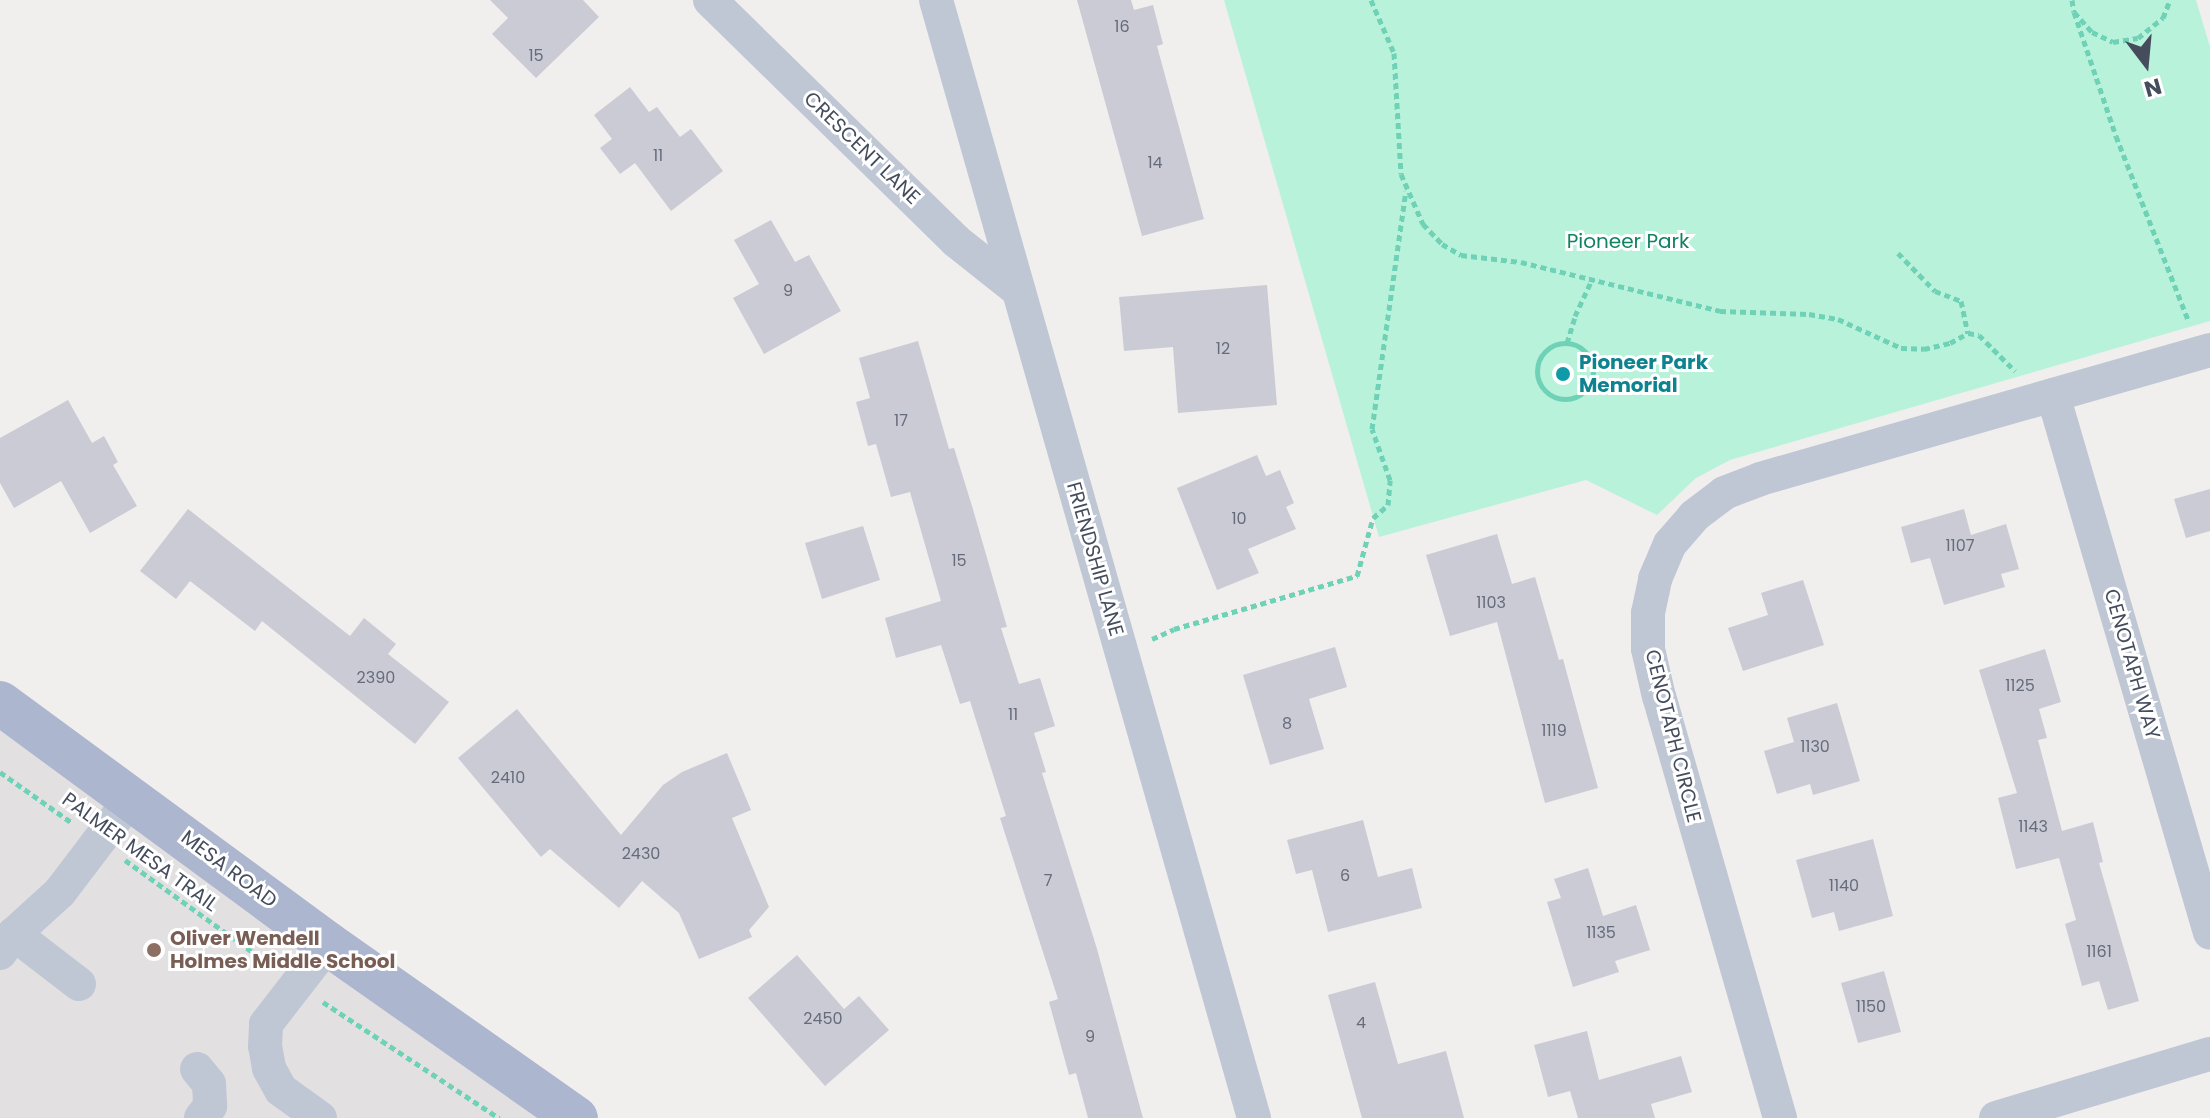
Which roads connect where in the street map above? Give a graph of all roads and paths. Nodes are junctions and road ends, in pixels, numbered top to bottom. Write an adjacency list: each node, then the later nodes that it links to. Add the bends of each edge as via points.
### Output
1 (710, 0): 10 (street, CRESCENT LANE, via 956,241)
2 (936, 0): 10 (street, FRIENDSHIP LANE)
3 (1371, 0): 7 (path, via 1394,53 1398,151)
4 (2072, 0): 6 (path)
5 (2170, 0): 6 (path, via 2163,18 2138,38 2113,42 2092,32)
6 (2074, 12): 11 (path)
7 (1406, 187): 9 (path, via 1423,224 1461,255 1521,262); 20 (path, via 1372,429 1390,480 1388,505 1373,518 1357,576 1174,629)
8 (1898, 253): 13 (path, via 1935,291 1961,301)
9 (1592, 280): 13 (path, via 1720,311 1838,319 1901,348 1950,343); 15 (path)
10 (1019, 291): 20 (street, FRIENDSHIP LANE)
11 (2189, 322): 12 (path); 14 (path)
12 (2174, 326)
13 (1968, 333): 17 (path, via 1979,335)
14 (2205, 335): 19 (street, CENOTAPH CIRCLE)
15 (1567, 343): 15 (path, via 1583,349 1593,369 1582,393 1563,398 1543,388 1538,366 1547,350)
16 (2030, 367): 17 (path)
17 (2016, 372): 18 (path)
18 (2001, 376)
19 (2053, 395): 25 (street, CENOTAPH WAY); 37 (street, CENOTAPH CIRCLE, via 1724,493 1670,544 1655,579 1648,649 1659,697)
20 (1122, 653): 36 (street, FRIENDSHIP LANE)
21 (0, 703): 23 (main road, MESA ROAD)
22 (0, 772): 24 (path, PALMER MESA TRAIL)
23 (132, 797): 24 (street); 27 (main road, MESA ROAD)
24 (100, 843): 26 (street); 28 (path, PALMER MESA TRAIL)
25 (2210, 933)
26 (7, 944): 29 (street)
27 (328, 944): 28 (street); 35 (main road, MESA ROAD)
28 (295, 983): 33 (street, via 266,1024 269,1068 281,1090); 34 (path, PALMER MESA TRAIL)
29 (79, 984)
30 (2210, 1054): 38 (street)
31 (197, 1069): 32 (street, via 209,1084 210,1106)
32 (201, 1118)
33 (320, 1118)
34 (499, 1118)
35 (576, 1118)
36 (1254, 1118)
37 (1780, 1118)
38 (1996, 1118)

